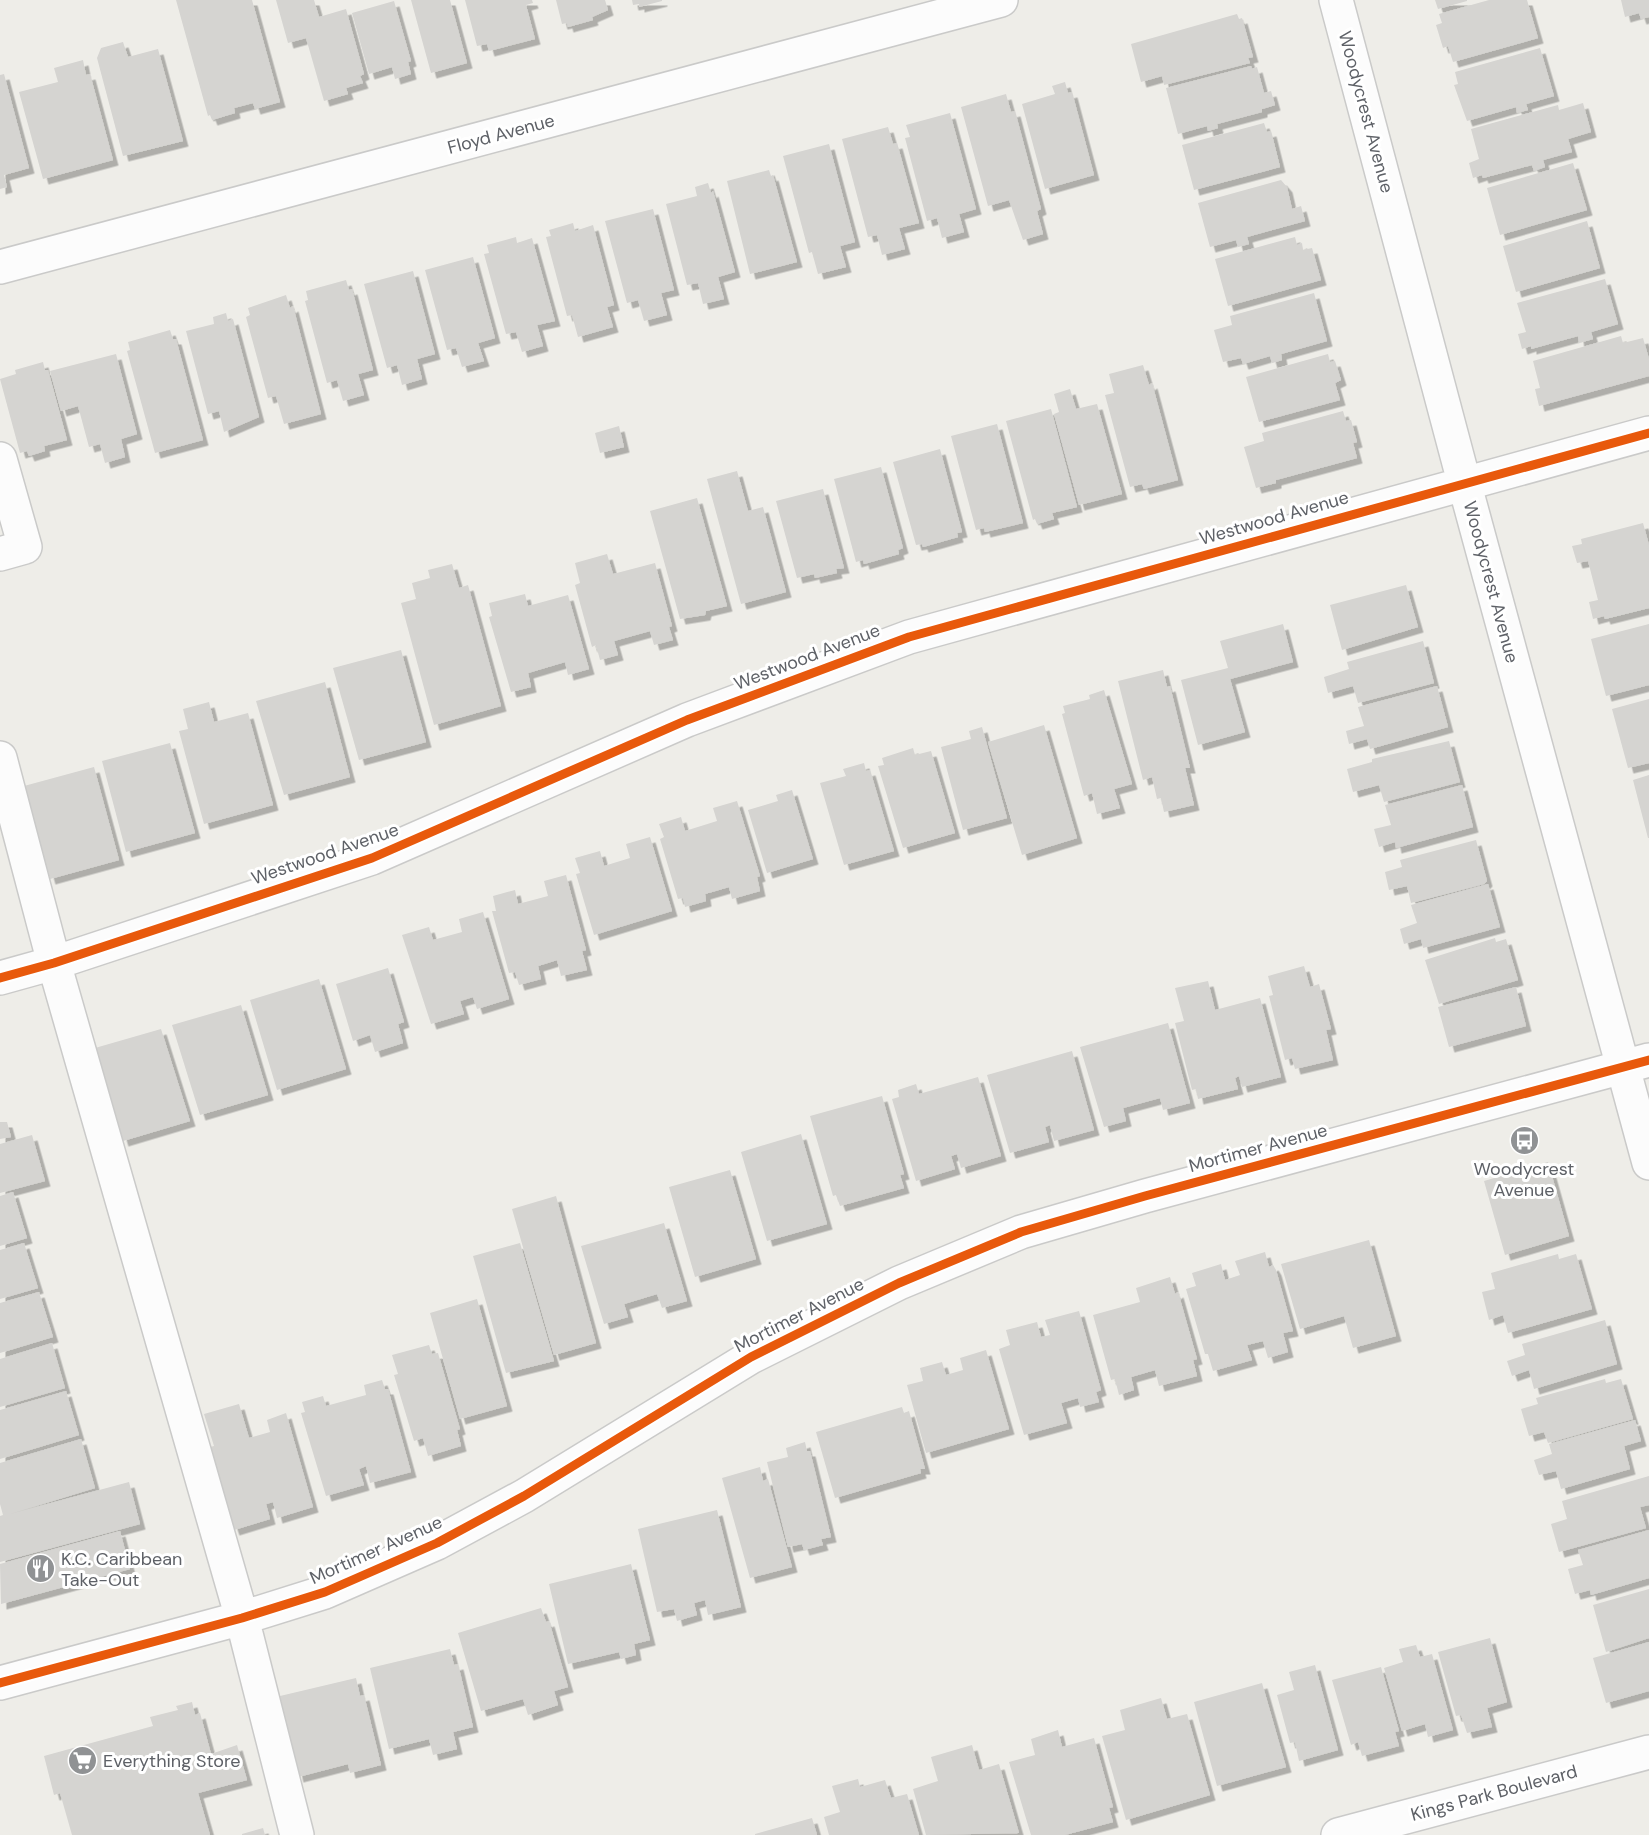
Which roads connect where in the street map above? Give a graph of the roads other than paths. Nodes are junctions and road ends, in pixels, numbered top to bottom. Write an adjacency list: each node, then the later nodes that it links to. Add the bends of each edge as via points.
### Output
1 (1001, 0): 3 (street, Floyd Avenue)
2 (1336, 0): 6 (street, Woodycrest Avenue)
3 (0, 267)
4 (1649, 433): 6 (street, Westwood Avenue)
5 (0, 459): 7 (street, via 25,548)
6 (1464, 482): 9 (street, Westwood Avenue, via 909,637 687,720 372,858); 11 (street, Woodycrest Avenue)
7 (0, 554)
8 (0, 758): 9 (street)
9 (54, 963): 10 (street, Westwood Avenue); 13 (street)
10 (0, 978)
11 (1636, 1064): 12 (street, Woodycrest Avenue); 13 (street, Mortimer Avenue, via 1021,1232 899,1283 751,1357 525,1496 437,1543 325,1592)
12 (1649, 1163)
13 (242, 1618): 14 (street, Mortimer Avenue); 16 (street)
14 (0, 1683)
15 (1649, 1752): 17 (street, Kings Park Boulevard)
16 (297, 1835)
17 (1338, 1835)

